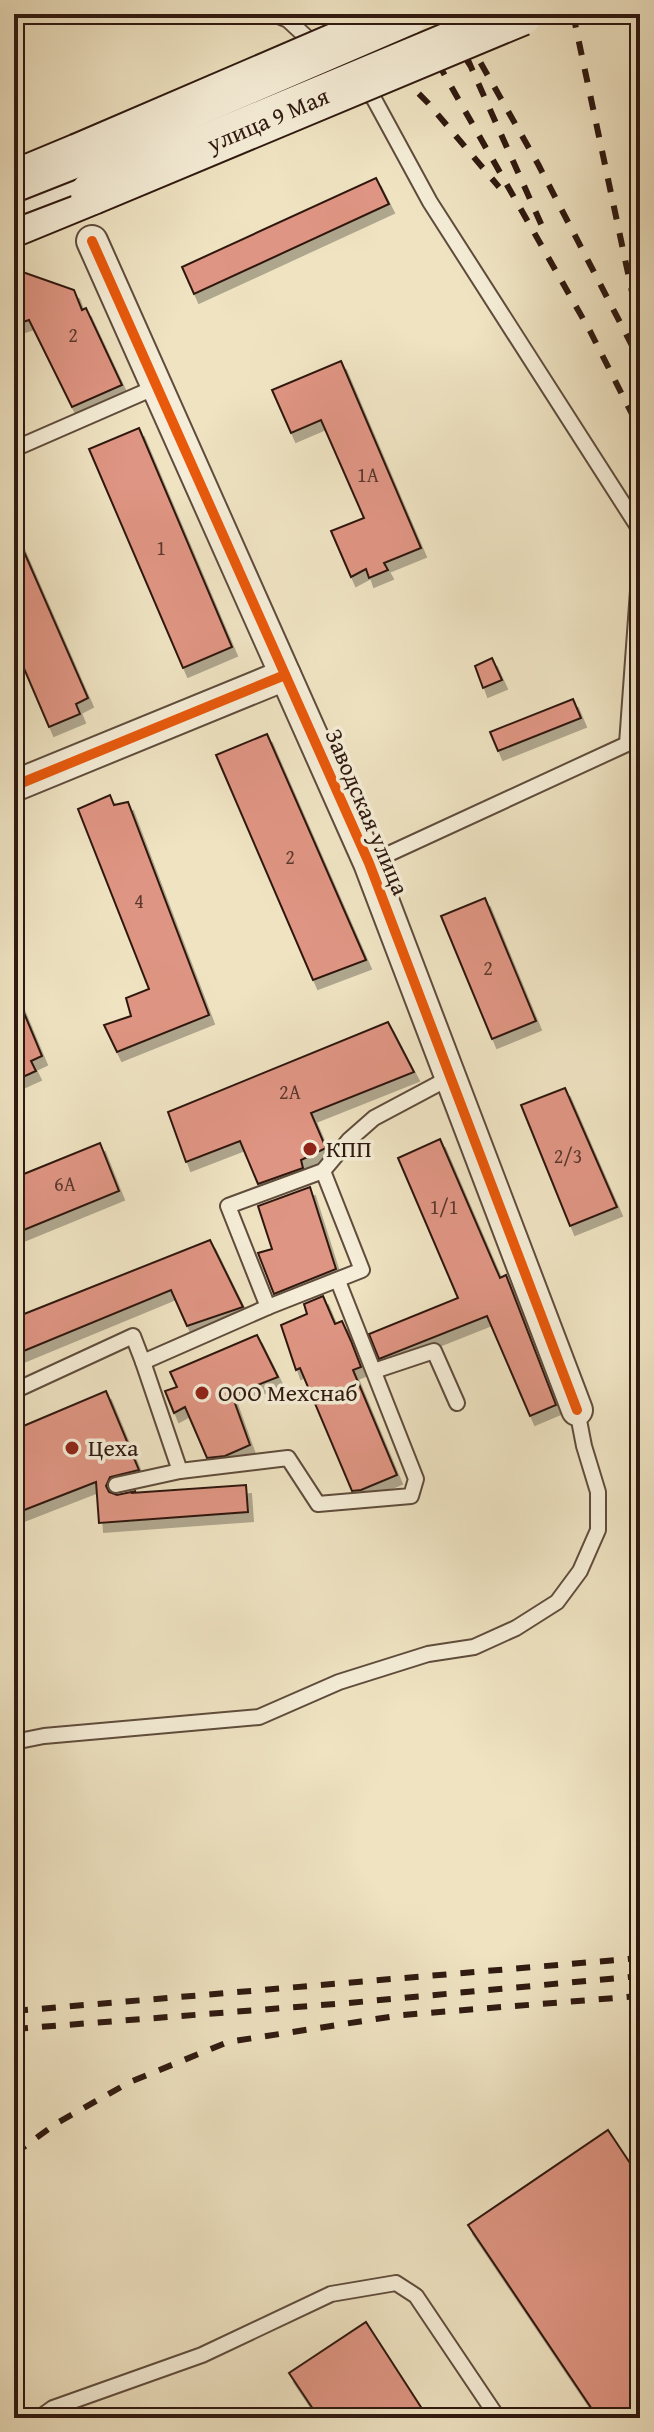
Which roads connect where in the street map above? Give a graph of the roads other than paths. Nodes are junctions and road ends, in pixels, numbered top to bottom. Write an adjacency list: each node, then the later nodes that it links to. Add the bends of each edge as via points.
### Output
1 (273, 14): 10 (lane, via 288,20 374,99 430,202)
2 (407, 14): 4 (main road, улица 9 Мая, bridge)
3 (521, 14): 4 (main road, улица 9 Мая, bridge)
4 (85, 174): 5 (main road, улица 9 Мая); 6 (main road, улица 9 Мая)
5 (14, 182)
6 (14, 225)
7 (92, 241): 8 (street, Заводская улица)
8 (156, 387): 9 (lane); 12 (street, Заводская улица)
9 (14, 449)
10 (640, 530)
11 (640, 563): 14 (lane, via 627,744)
12 (285, 675): 13 (street); 14 (street, Заводская улица)
13 (14, 786)
14 (369, 863): 15 (street, Заводская улица)
15 (451, 1077): 16 (lane, via 374,1118); 23 (street, Заводская улица)
16 (323, 1171): 17 (lane, via 362,1270); 18 (lane, via 228,1206)
17 (338, 1281): 18 (lane); 20 (lane)
18 (268, 1307): 19 (lane)
19 (143, 1362): 21 (lane, via 133,1336); 24 (lane)
20 (374, 1371): 22 (lane, via 434,1351); 24 (lane, via 416,1479 411,1496 318,1504 288,1458)
21 (14, 1391)
22 (457, 1403)
23 (577, 1410): 26 (lane, via 598,1492 598,1530 580,1571 557,1602 516,1628 474,1647 428,1654 339,1682 259,1717)
24 (180, 1471): 25 (lane)
25 (116, 1485)
26 (14, 1742)
27 (39, 2418): 28 (lane, via 53,2408 202,2355 331,2294 396,2283 416,2296)
28 (498, 2418)

